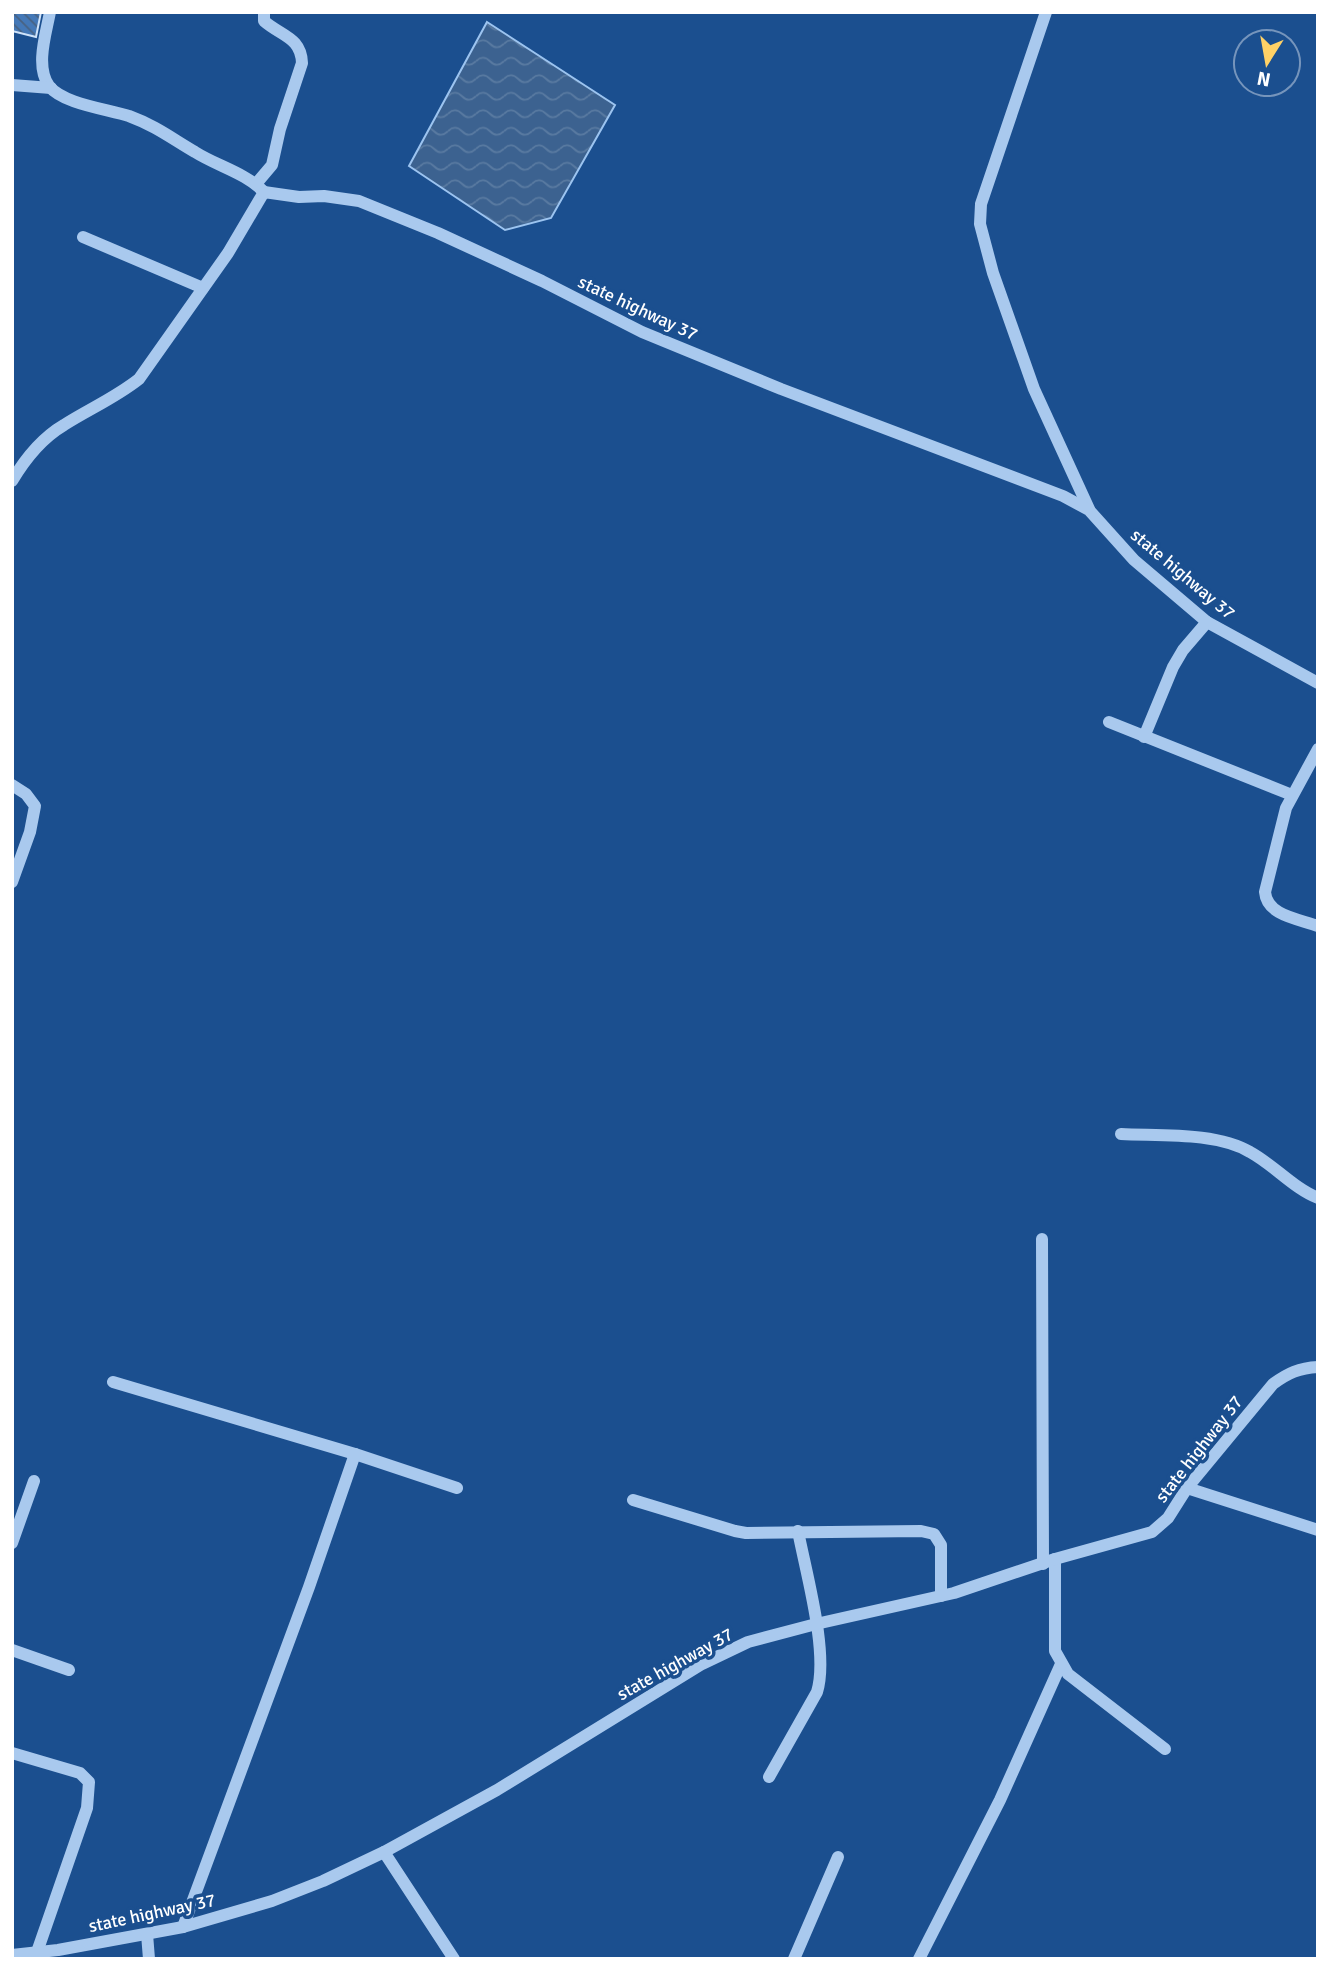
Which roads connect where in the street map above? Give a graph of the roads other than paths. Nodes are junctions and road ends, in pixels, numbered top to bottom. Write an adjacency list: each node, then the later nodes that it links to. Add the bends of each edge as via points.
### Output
1 (50, 12): 6 (street, via 43,68)
2 (251, 12): 4 (street)
3 (1046, 12): 11 (street, via 981,204 980,224 1034,389)
4 (264, 17): 7 (street, via 295,42 302,51 302,62 272,165)
5 (12, 85): 6 (street)
6 (51, 88): 7 (street, state highway 37, via 65,98 163,131)
7 (260, 188): 9 (street, via 228,253); 11 (street, state highway 37, via 299,197 359,201 542,281 642,332)
8 (83, 237): 9 (street)
9 (203, 288): 10 (street, via 139,379 63,425 35,449)
10 (12, 481)
11 (1089, 510): 12 (street, state highway 37, via 1134,560)
12 (1207, 622): 13 (street, state highway 37); 15 (street, via 1178,659)
13 (1318, 683)
14 (1109, 722): 15 (street)
15 (1144, 737): 18 (street)
16 (1318, 749): 18 (street)
17 (12, 785): 19 (street, via 35,806)
18 (1292, 795): 20 (street, via 1265,901 1272,909)
19 (12, 882)
20 (1318, 926)
21 (1121, 1134): 22 (street, via 1232,1143)
22 (1318, 1198)
23 (1042, 1239): 34 (street)
24 (1318, 1367): 29 (street, state highway 37, via 1294,1371 1273,1384)
25 (113, 1382): 26 (street)
26 (355, 1454): 28 (street); 45 (street)
27 (34, 1481): 33 (street)
28 (457, 1488)
29 (1187, 1488): 31 (street); 34 (street, state highway 37, via 1168,1518 1152,1532)
30 (633, 1500): 32 (street, via 735,1531)
31 (1318, 1530)
32 (799, 1531): 35 (street, via 934,1534 941,1545); 36 (street)
33 (12, 1543)
34 (1049, 1561): 35 (street, state highway 37); 38 (street, via 1055,1651)
35 (942, 1596): 36 (street, state highway 37)
36 (816, 1624): 42 (street, via 821,1678 817,1692); 43 (street, state highway 37, via 748,1642 702,1664 497,1790)
37 (12, 1650): 39 (street)
38 (1060, 1664): 40 (street); 52 (street, via 1000,1800)
39 (69, 1670)
40 (1165, 1749)
41 (12, 1753): 47 (street, via 80,1773 89,1782 87,1808)
42 (769, 1777)
43 (384, 1852): 45 (street, state highway 37, via 272,1901); 50 (street)
44 (838, 1857): 51 (street)
45 (184, 1927): 46 (street, state highway 37)
46 (147, 1934): 47 (street, state highway 37); 49 (street)
47 (37, 1952): 48 (street, state highway 37)
48 (12, 1955)
49 (149, 1959)
50 (454, 1959)
51 (794, 1959)
52 (919, 1959)

